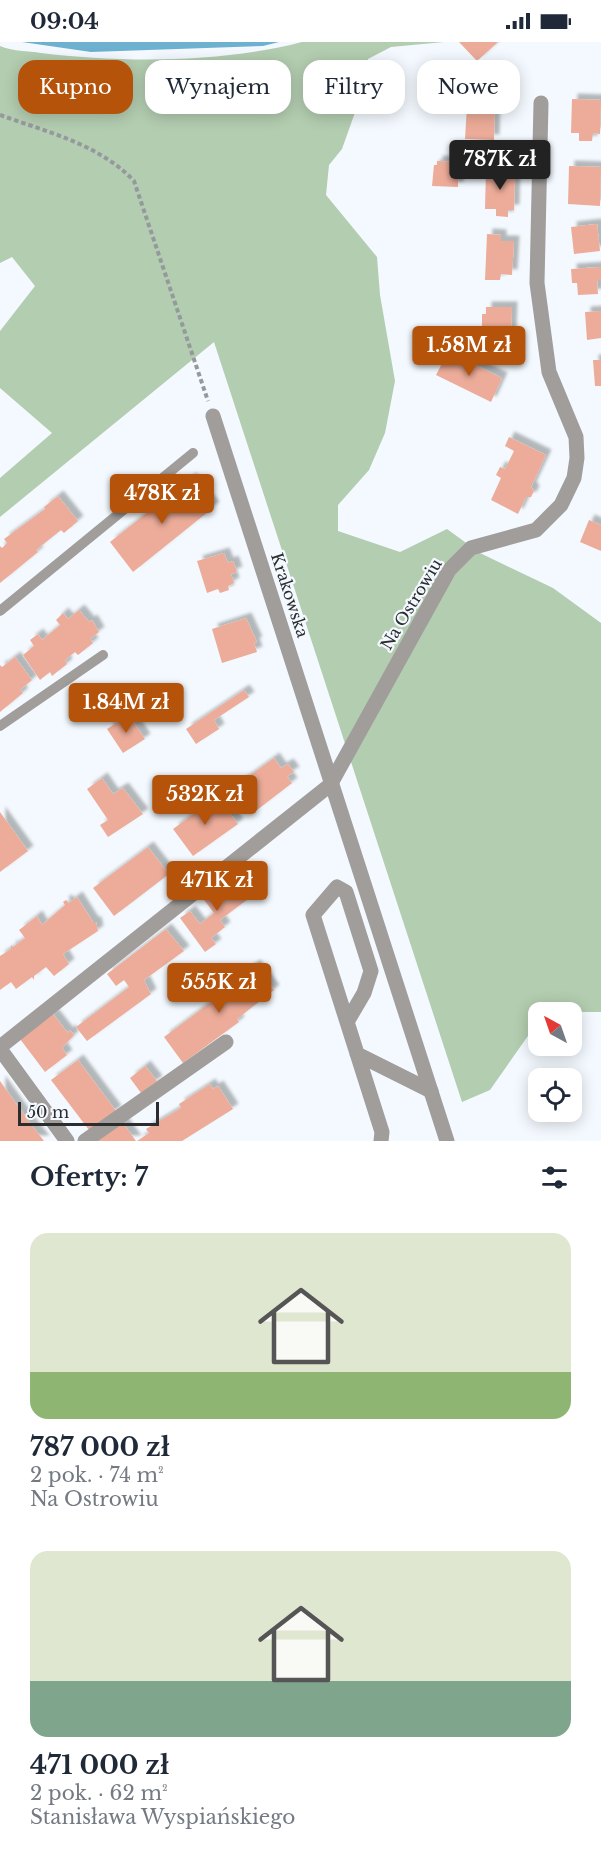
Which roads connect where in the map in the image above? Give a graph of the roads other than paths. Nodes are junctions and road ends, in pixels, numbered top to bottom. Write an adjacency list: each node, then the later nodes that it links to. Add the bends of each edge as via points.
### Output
1 (541, 103): 7 (street, Na Ostrowiu, via 537,283 549,372 576,437 574,478 561,505 536,530 471,548 449,570)
2 (213, 416): 7 (street, Krakowska)
3 (193, 453): 4 (lane)
4 (0, 610)
5 (103, 655): 6 (lane)
6 (0, 726)
7 (330, 785): 10 (street); 12 (street, Krakowska)
8 (347, 1022): 8 (street, via 314,915 336,887 346,892 371,971 364,993); 11 (street)
9 (226, 1042): 14 (street)
10 (0, 1048): 13 (street)
11 (357, 1054): 12 (street); 15 (street, via 382,1132)
12 (431, 1091): 16 (street, Krakowska)
13 (67, 1141)
14 (85, 1141)
15 (381, 1141)
16 (447, 1141)

